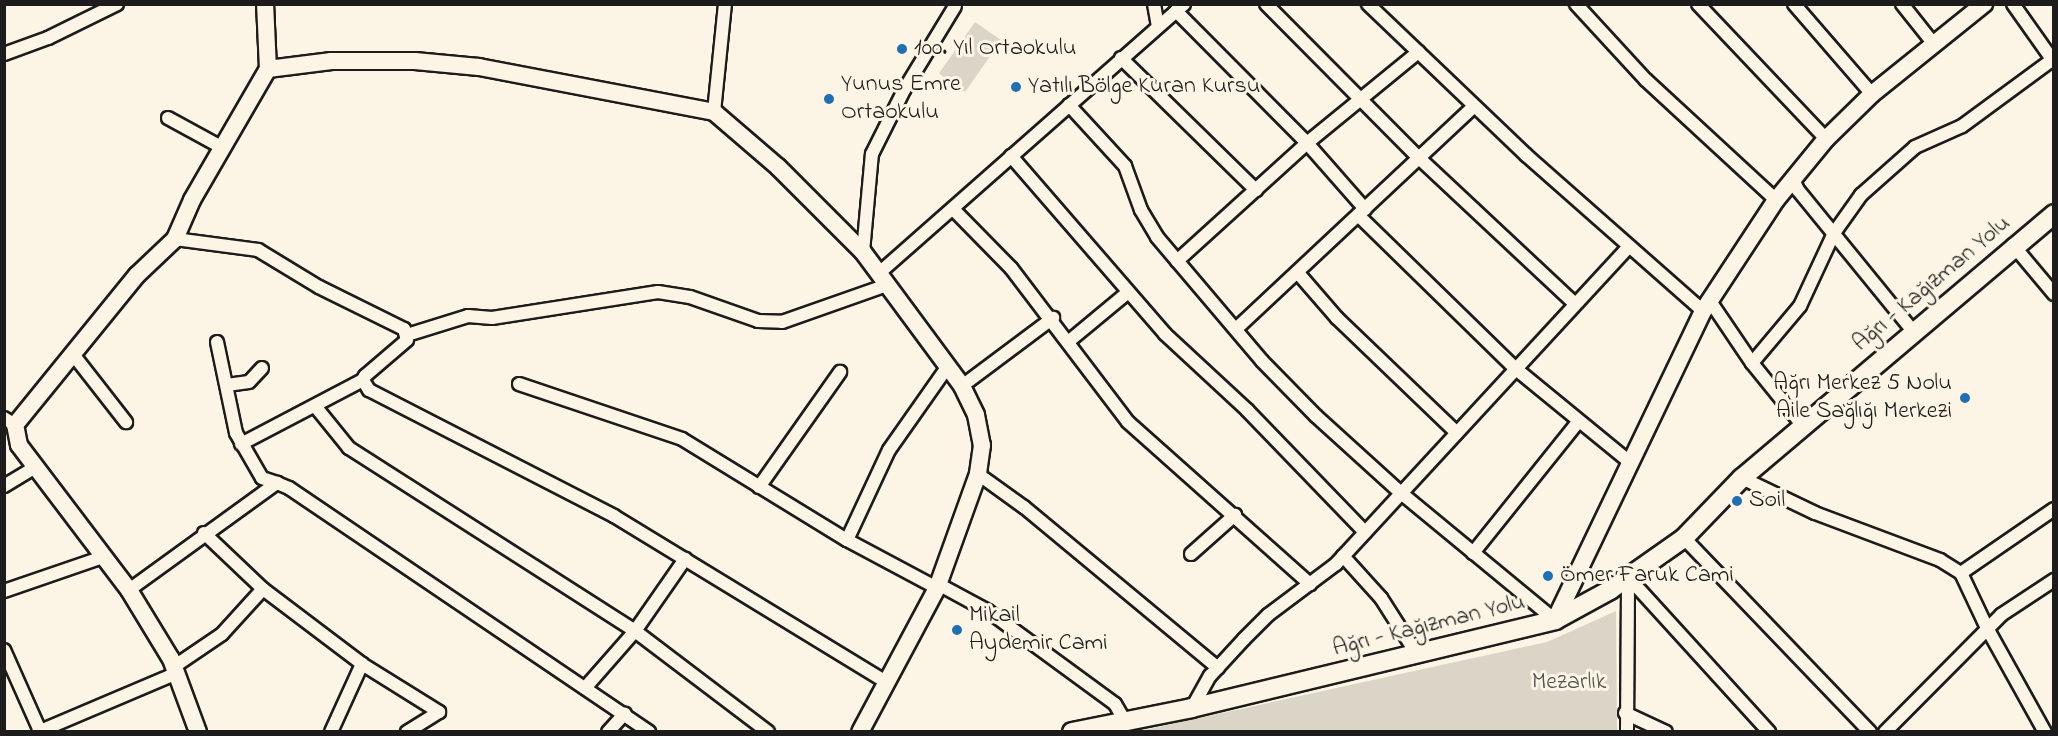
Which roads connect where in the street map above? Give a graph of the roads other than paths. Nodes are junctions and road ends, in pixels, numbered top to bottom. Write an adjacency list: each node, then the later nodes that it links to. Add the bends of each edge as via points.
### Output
1 (117, 4): 18 (street, via 48,38)
2 (266, 4): 21 (street)
3 (725, 4): 26 (street)
4 (1154, 4): 15 (street)
5 (1266, 4): 23 (street)
6 (1368, 4): 17 (street)
7 (1576, 4): 35 (street, via 1646,80)
8 (1698, 4): 28 (street)
9 (1794, 4): 22 (street)
10 (1902, 4): 16 (street)
11 (1984, 4): 16 (street)
12 (2013, 4): 20 (street)
13 (955, 6): 43 (street, via 903,90 872,154)
14 (1180, 8): 15 (street); 29 (street)
15 (1158, 26): 19 (street)
16 (1933, 43): 22 (street)
17 (1418, 52): 23 (street); 25 (street)
18 (4, 54)
19 (1121, 58): 24 (street); 34 (street)
20 (2053, 61): 39 (street, via 1962,126 1915,147 1896,161 1861,195)
21 (267, 69): 26 (street, via 331,61 415,61 468,66); 30 (street)
22 (1872, 94): 28 (street)
23 (1359, 98): 29 (street); 32 (street)
24 (1069, 105): 31 (street); 44 (street, via 1125,165 1141,210)
25 (1474, 106): 32 (street); 42 (street)
26 (714, 112): 43 (street, via 778,167)
27 (168, 118): 30 (street)
28 (1826, 139): 33 (street)
29 (1307, 142): 34 (street); 37 (street)
30 (221, 147): 40 (street)
31 (1011, 156): 36 (street); 47 (street)
32 (1419, 158): 37 (street); 49 (street)
33 (1793, 179): 35 (street); 39 (street)
34 (1256, 190): 44 (street)
35 (1776, 201): 50 (street)
36 (953, 209): 46 (street); 51 (street)
37 (1362, 212): 45 (street); 61 (street)
38 (2054, 214): 41 (main road, Ağrı - Kağızman Yolu)
39 (1834, 233): 53 (street); 58 (street, via 1800,306)
40 (175, 239): 54 (street, via 258,250 319,287 404,329); 57 (street, via 137,275)
41 (2013, 245): 48 (street); 53 (main road, Ağrı - Kağızman Yolu)
42 (1629, 246): 49 (street); 50 (street)
43 (863, 252): 46 (street)
44 (1177, 261): 52 (street)
45 (1298, 273): 52 (street); 72 (street, via 1337,318)
46 (882, 280): 54 (street, via 782,322 758,321 690,297 658,292 492,318 468,316); 59 (street)
47 (1127, 293): 56 (street); 84 (street)
48 (2054, 294)
49 (1574, 303): 61 (street)
50 (1707, 306): 58 (street); 74 (street)
51 (1053, 318): 56 (street); 66 (street)
52 (1236, 329): 81 (street, via 1316,416)
53 (1913, 331): 71 (main road, Ağrı - Kağızman Yolu)
54 (407, 335): 63 (street, via 407,340)
55 (217, 342): 65 (street)
56 (1068, 342): 83 (street, via 1128,422)
57 (72, 353): 68 (street); 70 (street)
58 (1752, 363): 71 (street)
59 (948, 366): 66 (street); 87 (street, via 889,450)
60 (262, 368): 65 (street, via 249,382)
61 (1516, 369): 69 (street); 72 (street)
62 (840, 372): 80 (street)
63 (363, 380): 67 (street); 92 (street, via 374,394 527,469)
64 (519, 384): 80 (street, via 682,439)
65 (227, 385): 73 (street)
66 (962, 386): 76 (street, via 976,415 982,445)
67 (315, 405): 73 (street); 103 (street, via 340,440 382,472)
68 (10, 421): 75 (street, via 20,445)
69 (1578, 422): 74 (street); 89 (street)
70 (126, 423)
71 (1803, 426): 77 (main road, Ağrı - Kağızman Yolu)
72 (1457, 433): 81 (street)
73 (241, 444): 78 (street, via 262,478)
74 (1631, 463): 101 (street)
75 (36, 467): 79 (street); 91 (street)
76 (978, 474): 97 (street); 107 (street, via 1024,507)
77 (1743, 478): 86 (main road, Ağrı - Kağızman Yolu); 93 (street, via 1815,513 1940,560)
78 (277, 483): 85 (street); 110 (street, via 299,494)
79 (4, 486)
80 (759, 487): 87 (street)
81 (1401, 493): 84 (street); 89 (street)
82 (2054, 509): 93 (street)
83 (1235, 515): 88 (street); 96 (street)
84 (1365, 532): 90 (street)
85 (204, 533): 98 (street); 99 (street)
86 (1684, 538): 94 (main road, Ağrı - Kağızman Yolu); 127 (street)
87 (847, 540): 97 (street)
88 (1191, 554)
89 (1473, 554): 101 (street)
90 (1343, 556): 96 (street); 105 (street, via 1382,598)
91 (103, 557): 99 (street); 100 (street)
92 (685, 559): 103 (street); 109 (street)
93 (1961, 573): 102 (street)
94 (1628, 577): 101 (main road, Ağrı - Kağızman Yolu); 113 (street); 126 (street)
95 (2054, 580): 102 (street)
96 (1310, 584): 107 (street, via 1268,615)
97 (938, 586): 109 (street); 114 (street, via 987,611 1115,704)
98 (263, 589): 106 (street); 108 (street, via 222,634)
99 (129, 590): 108 (street)
100 (4, 591)
101 (1555, 620): 105 (main road, Ağrı - Kağızman Yolu)
102 (1987, 628): 128 (street); 129 (street)
103 (634, 631): 110 (street); 121 (street)
104 (4, 650): 115 (street)
105 (1416, 653): 111 (main road, Ağrı - Kağızman Yolu)
106 (362, 664): 117 (street); 118 (street, via 440,712)
107 (1218, 668): 111 (street)
108 (176, 670): 115 (street); 116 (street)
109 (886, 682): 122 (street)
110 (585, 688): 112 (street)
111 (1192, 708): 114 (main road, Ağrı - Kağızman Yolu)
112 (625, 713): 119 (street); 120 (street)
113 (1624, 713): 124 (street); 125 (street)
114 (1125, 721): 123 (main road, Ağrı - Kağızman Yolu)
115 (39, 731)
116 (198, 732)
117 (331, 732)
118 (407, 732)
119 (608, 732)
120 (649, 732)
121 (768, 732)
122 (860, 732)
123 (1072, 732)
124 (1627, 732)
125 (1666, 732)
126 (1769, 732)
127 (1870, 732)
128 (1885, 732)
129 (2046, 732)

